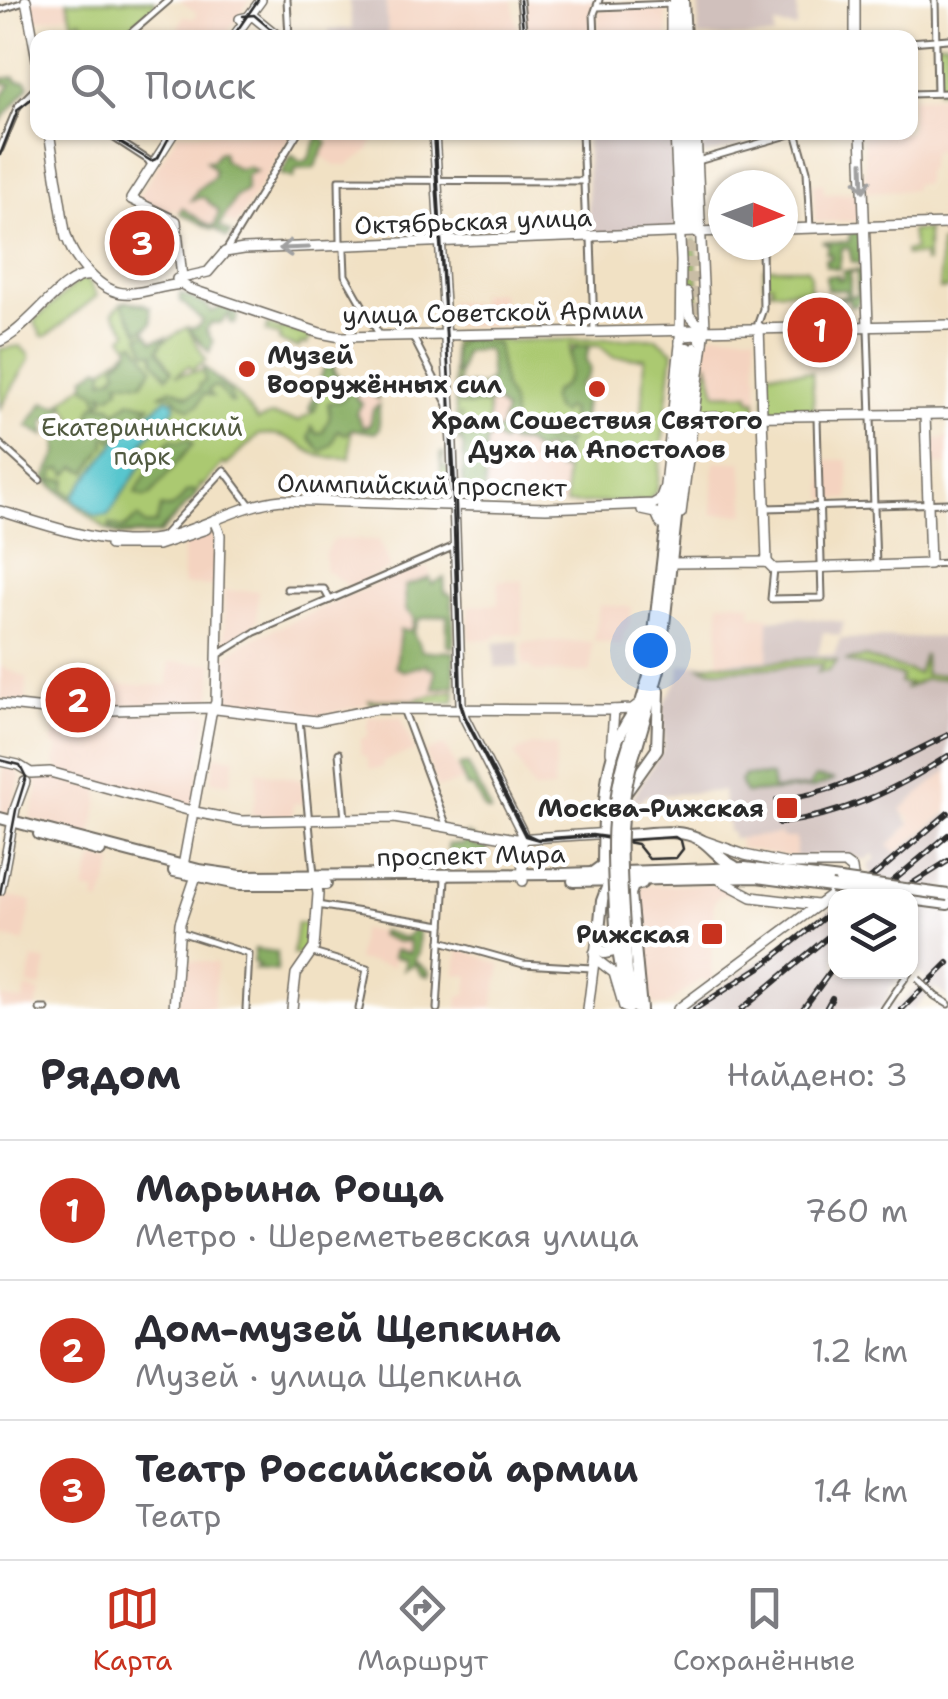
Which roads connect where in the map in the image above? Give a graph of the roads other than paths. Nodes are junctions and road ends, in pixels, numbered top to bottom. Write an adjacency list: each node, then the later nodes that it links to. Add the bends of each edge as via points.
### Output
1 (169, 0): 12 (street)
2 (287, 0): 15 (street)
3 (520, 0): 16 (street)
4 (854, 0): 19 (street)
5 (935, 0): 21 (street)
6 (26, 1): 10 (street); 11 (street)
7 (677, 1): 8 (street); 18 (main road)
8 (598, 4): 17 (street)
9 (252, 9): 13 (street); 14 (street)
10 (0, 10)
11 (31, 30)
12 (134, 30)
13 (236, 30)
14 (272, 30)
15 (289, 30)
16 (523, 30)
17 (594, 30)
18 (680, 30)
19 (856, 30)
20 (948, 39): 21 (street)
21 (936, 40): 22 (street); 23 (street)
22 (918, 41)
23 (936, 93): 24 (street); 26 (street)
24 (948, 93)
25 (30, 94): 27 (street)
26 (918, 94)
27 (3, 130): 39 (street)
28 (50, 140): 50 (street)
29 (118, 140): 40 (street)
30 (166, 140): 40 (street)
31 (293, 140): 52 (street)
32 (434, 140): 42 (street)
33 (582, 140): 43 (street)
34 (683, 140): 48 (main road)
35 (686, 140): 41 (street)
36 (772, 140): 41 (street)
37 (799, 140): 47 (street, via 808,171)
38 (862, 140): 45 (street, one-way to 45)
39 (0, 149)
40 (153, 161): 60 (street, via 132,200 176,221)
41 (698, 161): 48 (street)
42 (436, 180): 43 (street); 53 (street); 54 (street, via 338,180)
43 (584, 181): 51 (street)
44 (948, 224): 45 (street)
45 (864, 226): 47 (street); 65 (street)
46 (798, 228): 47 (street)
47 (810, 228)
48 (691, 230): 49 (street, Октябрьская улица); 51 (street, Октябрьская улица); 55 (street); 63 (street)
49 (708, 231)
50 (66, 236): 59 (street); 61 (street)
51 (589, 237): 53 (street, Октябрьская улица); 69 (street)
52 (234, 239): 56 (street); 57 (street)
53 (440, 242): 54 (street, Октябрьская улица); 70 (street)
54 (342, 246): 56 (street, Октябрьская улица, one-way to 56); 72 (street, via 345,275)
55 (681, 246): 62 (street); 68 (street)
56 (244, 249): 57 (street, Октябрьская улица)
57 (225, 252): 60 (street, via 210,271)
58 (762, 260): 67 (street)
59 (91, 276): 61 (street); 64 (street); 64 (street, via 120,294)
60 (182, 278): 64 (street)
61 (73, 280): 73 (street)
62 (687, 286): 63 (street, via 696,304); 68 (street, via 688,315)
63 (704, 290): 68 (street)
64 (136, 291): 72 (street, улица Советской Армии, via 182,284 320,334)
65 (868, 323): 66 (street, улица Советской Армии); 67 (street, улица Советской Армии); 77 (street)
66 (948, 323)
67 (759, 325): 68 (street, улица Советской Армии); 79 (street)
68 (698, 327): 69 (street, улица Советской Армии); 74 (street); 74 (street)
69 (594, 330): 70 (street, улица Советской Армии)
70 (446, 333): 71 (street, улица Советской Армии); 75 (street)
71 (411, 334): 72 (street, улица Советской Армии); 75 (street)
72 (380, 336)
73 (0, 341)
74 (691, 346): 81 (street); 84 (street); 97 (main road); 103 (main road)
75 (450, 410): 90 (street)
76 (948, 414): 78 (street)
77 (870, 415): 78 (street); 80 (street); 86 (street)
78 (925, 415): 87 (street)
79 (762, 416): 80 (street); 81 (street, via 700,418); 91 (street)
80 (817, 416): 89 (street)
81 (693, 426): 97 (street)
82 (0, 444): 83 (street)
83 (40, 480)
84 (664, 489): 90 (street, Олимпийский проспект, via 659,502 648,505); 94 (street)
85 (948, 503): 87 (street)
86 (874, 504): 87 (street); 89 (street); 101 (street)
87 (928, 504): 99 (street)
88 (251, 506): 90 (street, Олимпийский проспект, via 288,500); 93 (street, Олимпийский проспект); 95 (street, via 224,470)
89 (820, 506): 91 (street); 102 (street)
90 (455, 507): 93 (street, Олимпийский проспект, via 282,504); 94 (street, Олимпийский проспект, via 650,510); 96 (street)
91 (765, 508): 100 (street)
92 (0, 514): 93 (street, Олимпийский проспект, via 123,547 158,546); 95 (street, Олимпийский проспект, via 114,540)
93 (216, 522): 95 (street, Олимпийский проспект); 106 (street)
94 (661, 524): 103 (street)
95 (161, 538)
96 (456, 546): 105 (street); 113 (street)
97 (672, 557): 100 (street); 107 (main road)
98 (948, 563): 99 (street)
99 (930, 564): 101 (street)
100 (771, 566): 102 (street); 102 (street, via 772,599 822,598)
101 (876, 566): 102 (street)
102 (822, 567)
103 (660, 574): 108 (main road)
104 (287, 589): 105 (street, via 324,589)
105 (330, 600): 106 (street)
106 (218, 656): 111 (street)
107 (659, 670): 116 (main road); 123 (main road, via 658,746)
108 (647, 686): 109 (main road); 116 (main road)
109 (641, 700): 114 (street, via 634,708); 121 (main road, via 619,732)
110 (0, 704): 111 (street, via 62,711)
111 (214, 709): 115 (street); 124 (street)
112 (403, 710): 113 (street); 115 (street); 128 (street)
113 (462, 710): 114 (street); 132 (street)
114 (614, 710): 121 (street)
115 (299, 719): 126 (street)
116 (634, 741): 163 (main road, bridge, via 619,824)
117 (340, 753): 125 (street)
118 (0, 761): 119 (street)
119 (22, 768): 120 (street); 122 (street)
120 (38, 773): 122 (street); 124 (street)
121 (608, 773): 123 (street, via 613,793); 129 (main road)
122 (25, 782): 127 (street)
123 (628, 790): 130 (main road, via 618,826)
124 (195, 812): 126 (street); 135 (street)
125 (345, 819): 126 (street); 128 (street)
126 (309, 822): 146 (street)
127 (6, 823): 135 (main road, проспект Мира); 137 (main road, проспект Мира); 149 (street)
128 (447, 827): 132 (street)
129 (603, 834): 130 (street); 132 (street); 139 (main road, via 603,865)
130 (626, 835): 131 (main road)
131 (698, 838): 133 (street); 134 (main road)
132 (524, 839): 140 (street)
133 (738, 853): 134 (street, via 726,853); 138 (street, via 788,864 842,863)
134 (730, 864): 136 (main road)
135 (183, 866): 137 (main road, проспект Мира)
136 (745, 868): 139 (main road, проспект Мира); 147 (main road, проспект Мира)
137 (197, 874): 146 (main road, проспект Мира); 146 (main road, проспект Мира, via 238,884); 160 (street)
138 (853, 876)
139 (593, 877): 140 (main road, проспект Мира); 144 (main road, проспект Мира); 153 (main road)
140 (523, 878): 143 (main road, проспект Мира); 146 (main road, проспект Мира, via 432,873)
141 (707, 878): 142 (main road, проспект Мира); 145 (main road, проспект Мира); 151 (street)
142 (766, 878): 147 (main road, проспект Мира); 151 (street, via 748,886)
143 (445, 879): 146 (main road, проспект Мира); 159 (street)
144 (624, 880): 145 (main road, проспект Мира); 153 (main road, via 608,885)
145 (651, 880): 178 (main road, via 630,890)
146 (316, 881): 157 (street)
147 (834, 887): 148 (main road, проспект Мира, bridge); 150 (main road, проспект Мира, bridge); 156 (street)
148 (848, 889)
149 (0, 890)
150 (948, 895)
151 (760, 898): 154 (street)
152 (918, 899): 155 (main road)
153 (602, 901): 161 (main road)
154 (790, 902): 156 (street); 158 (street, via 799,910)
155 (948, 904)
156 (817, 905): 158 (street)
157 (318, 906): 159 (street); 165 (street)
158 (797, 920): 179 (street)
159 (442, 926): 162 (street)
160 (180, 932): 171 (street); 172 (street, via 248,954)
161 (598, 936): 163 (main road, via 602,952); 164 (street)
162 (441, 941): 166 (street, via 524,964); 175 (street)
163 (621, 944): 177 (main road); 178 (main road)
164 (594, 950): 166 (street); 169 (street)
165 (312, 953): 173 (street, via 297,971); 174 (street, via 367,969)
166 (592, 973): 169 (street, via 604,968); 176 (street)
167 (905, 979): 180 (street)
168 (918, 979): 170 (street, bridge)
169 (617, 985): 177 (street)
170 (948, 1004)
171 (174, 1009)
172 (246, 1009)
173 (292, 1009)
174 (359, 1009)
175 (437, 1009)
176 (588, 1009)
177 (626, 1009)
178 (641, 1009)
179 (678, 1009)
180 (884, 1009)

